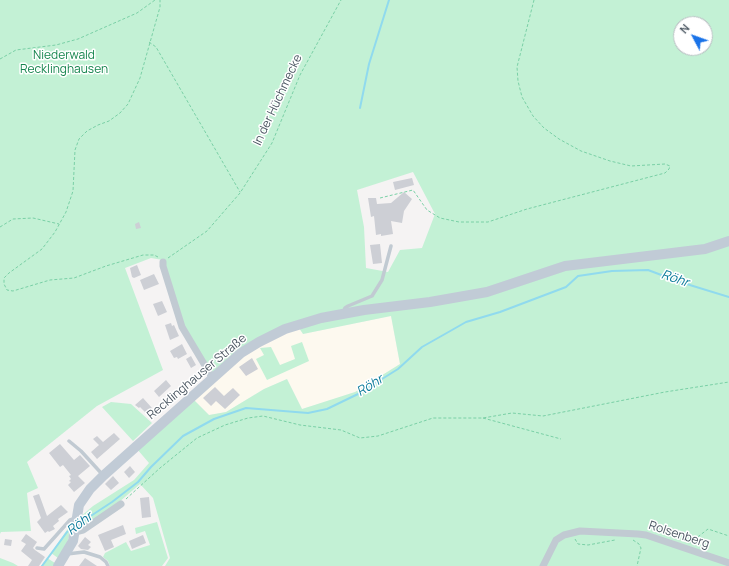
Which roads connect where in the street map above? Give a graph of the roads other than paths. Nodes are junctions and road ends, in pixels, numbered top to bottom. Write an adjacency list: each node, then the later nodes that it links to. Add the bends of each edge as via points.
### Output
1 (729, 241): 4 (main road, Recklinghauser Straße, via 705,249 565,266 487,292)
2 (391, 246): 4 (lane, via 382,280 372,296 348,306)
3 (163, 262): 5 (street, via 182,327)
4 (343, 314): 5 (main road, Recklinghauser Straße, via 285,329 259,342 241,353)
5 (213, 379): 7 (main road, Recklinghauser Straße)
6 (69, 442): 7 (lane)
7 (103, 476): 9 (main road, Recklinghauser Straße, via 79,505)
8 (121, 504): 9 (street, via 84,530)
9 (76, 525): 10 (lane, via 70,520 44,549); 11 (main road, Recklinghauser Straße, via 73,541)
10 (37, 548)
11 (66, 554): 13 (main road, Recklinghauser Straße); 14 (lane, via 84,552 100,557)
12 (729, 563): 15 (street, Rolsenberg, via 638,534 580,531 556,540)
13 (58, 566)
14 (108, 566)
15 (543, 566)

